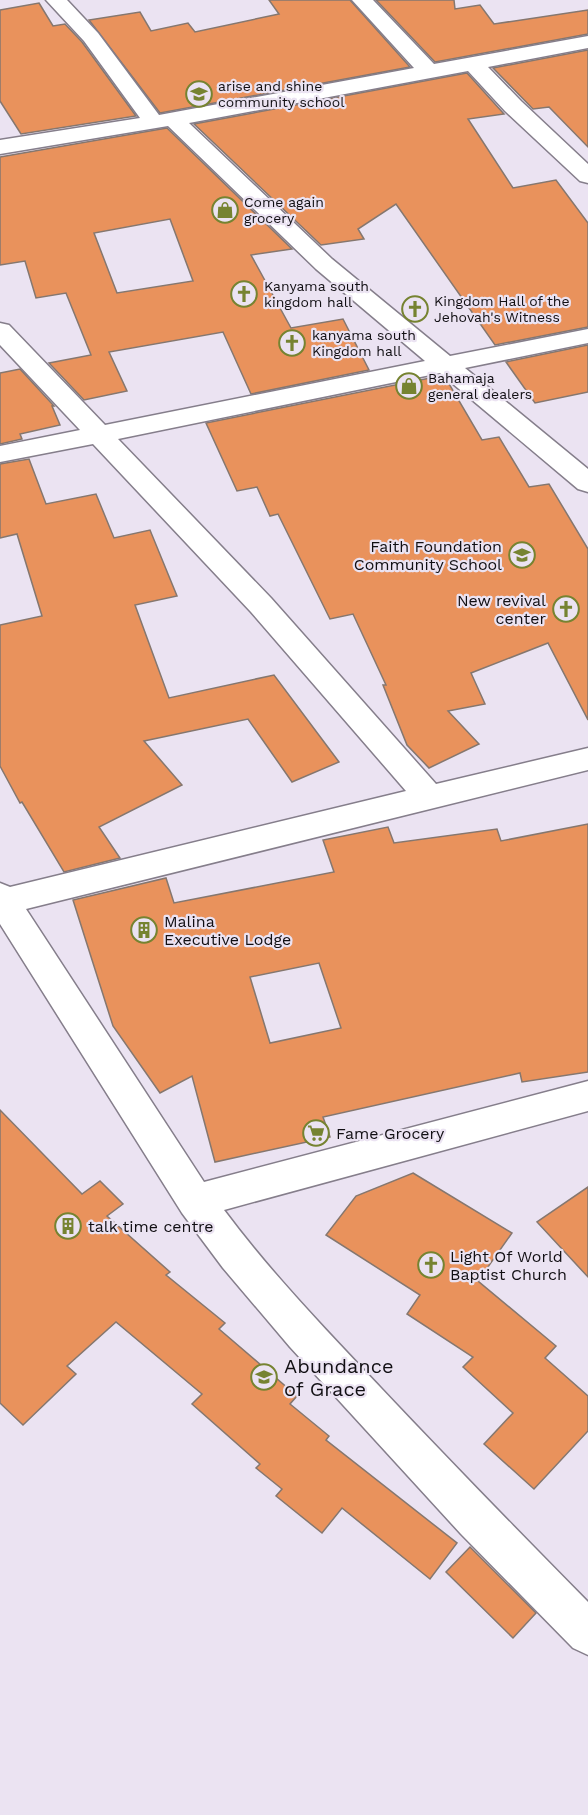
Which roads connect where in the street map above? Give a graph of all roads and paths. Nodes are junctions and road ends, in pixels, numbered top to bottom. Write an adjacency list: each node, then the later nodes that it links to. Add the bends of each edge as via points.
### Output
1 (56, 0): 6 (street)
2 (362, 0): 5 (street)
3 (588, 42): 4 (street)
4 (472, 63): 5 (street); 8 (street)
5 (429, 71): 6 (street)
6 (163, 120): 7 (street); 11 (street, via 324,264)
7 (2, 144)
8 (588, 176)
9 (0, 330): 12 (street)
10 (588, 336): 11 (street)
11 (446, 364): 12 (street); 14 (street)
12 (100, 434): 13 (street); 16 (street, via 261,605)
13 (0, 454)
14 (588, 483)
15 (588, 759): 16 (street)
16 (431, 799): 17 (street)
17 (2, 899): 19 (street)
18 (588, 1096): 19 (street)
19 (195, 1201): 20 (street, via 236,1256 304,1334)
20 (588, 1633)

